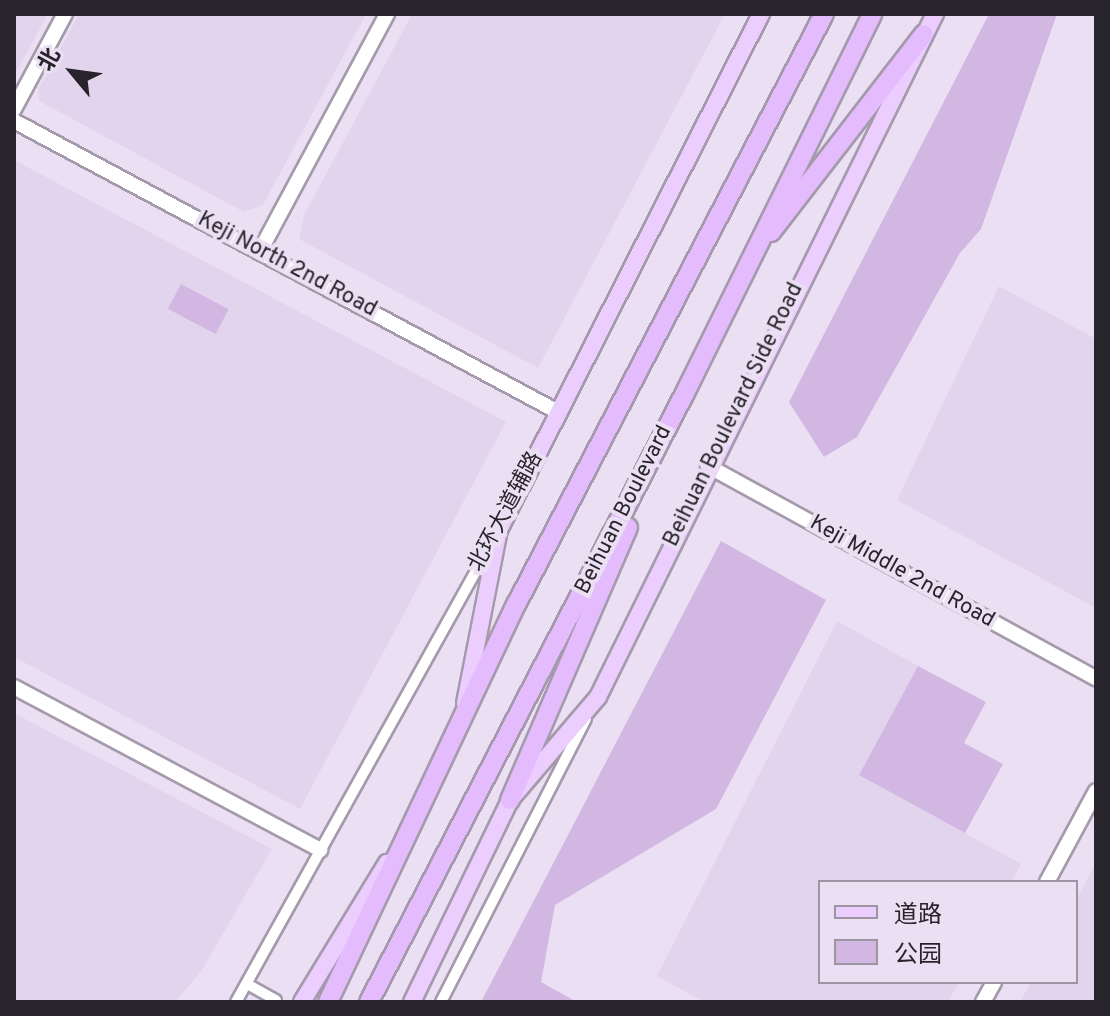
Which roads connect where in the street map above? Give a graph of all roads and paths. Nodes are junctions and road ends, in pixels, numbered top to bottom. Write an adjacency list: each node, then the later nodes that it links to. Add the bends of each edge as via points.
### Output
1 (65, 14): 8 (street)
2 (387, 14): 10 (street)
3 (761, 14): 13 (main road, 北环大道辅路)
4 (824, 14): 19 (highway, via 524,590)
5 (872, 14): 11 (highway, Beihuan Boulevard)
6 (935, 14): 7 (main road, Beihuan Boulevard Side Road)
7 (924, 34): 11 (highway); 14 (main road, Beihuan Boulevard Side Road)
8 (14, 109)
9 (14, 121): 10 (street, Keji North 2nd Road)
10 (260, 251): 13 (street, Keji North 2nd Road)
11 (741, 274): 12 (highway, Beihuan Boulevard)
12 (685, 393): 21 (highway); 34 (highway, Beihuan Boulevard)
13 (558, 412): 15 (main road, 北环大道辅路)
14 (708, 466): 16 (street, Keji Middle 2nd Road); 18 (main road, Beihuan Boulevard Side Road)
15 (499, 530): 19 (main road); 23 (street, 北环大道辅路)
16 (1096, 678)
17 (14, 687): 23 (street)
18 (598, 697): 21 (main road, Beihuan Boulevard Side Road); 35 (street)
19 (459, 728): 22 (highway)
20 (1096, 791): 24 (street)
21 (510, 800): 29 (main road)
22 (409, 828): 25 (main road); 33 (highway)
23 (320, 850): 26 (street, 北环大道辅路)
24 (1048, 880)
25 (313, 982): 31 (main road); 32 (main road)
26 (247, 984): 28 (street); 30 (street, 北环大道辅路)
27 (993, 984): 36 (street)
28 (276, 1000)
29 (413, 1001)
30 (236, 1002)
31 (295, 1002)
32 (302, 1002)
33 (328, 1002)
34 (369, 1002)
35 (441, 1002)
36 (983, 1002)

